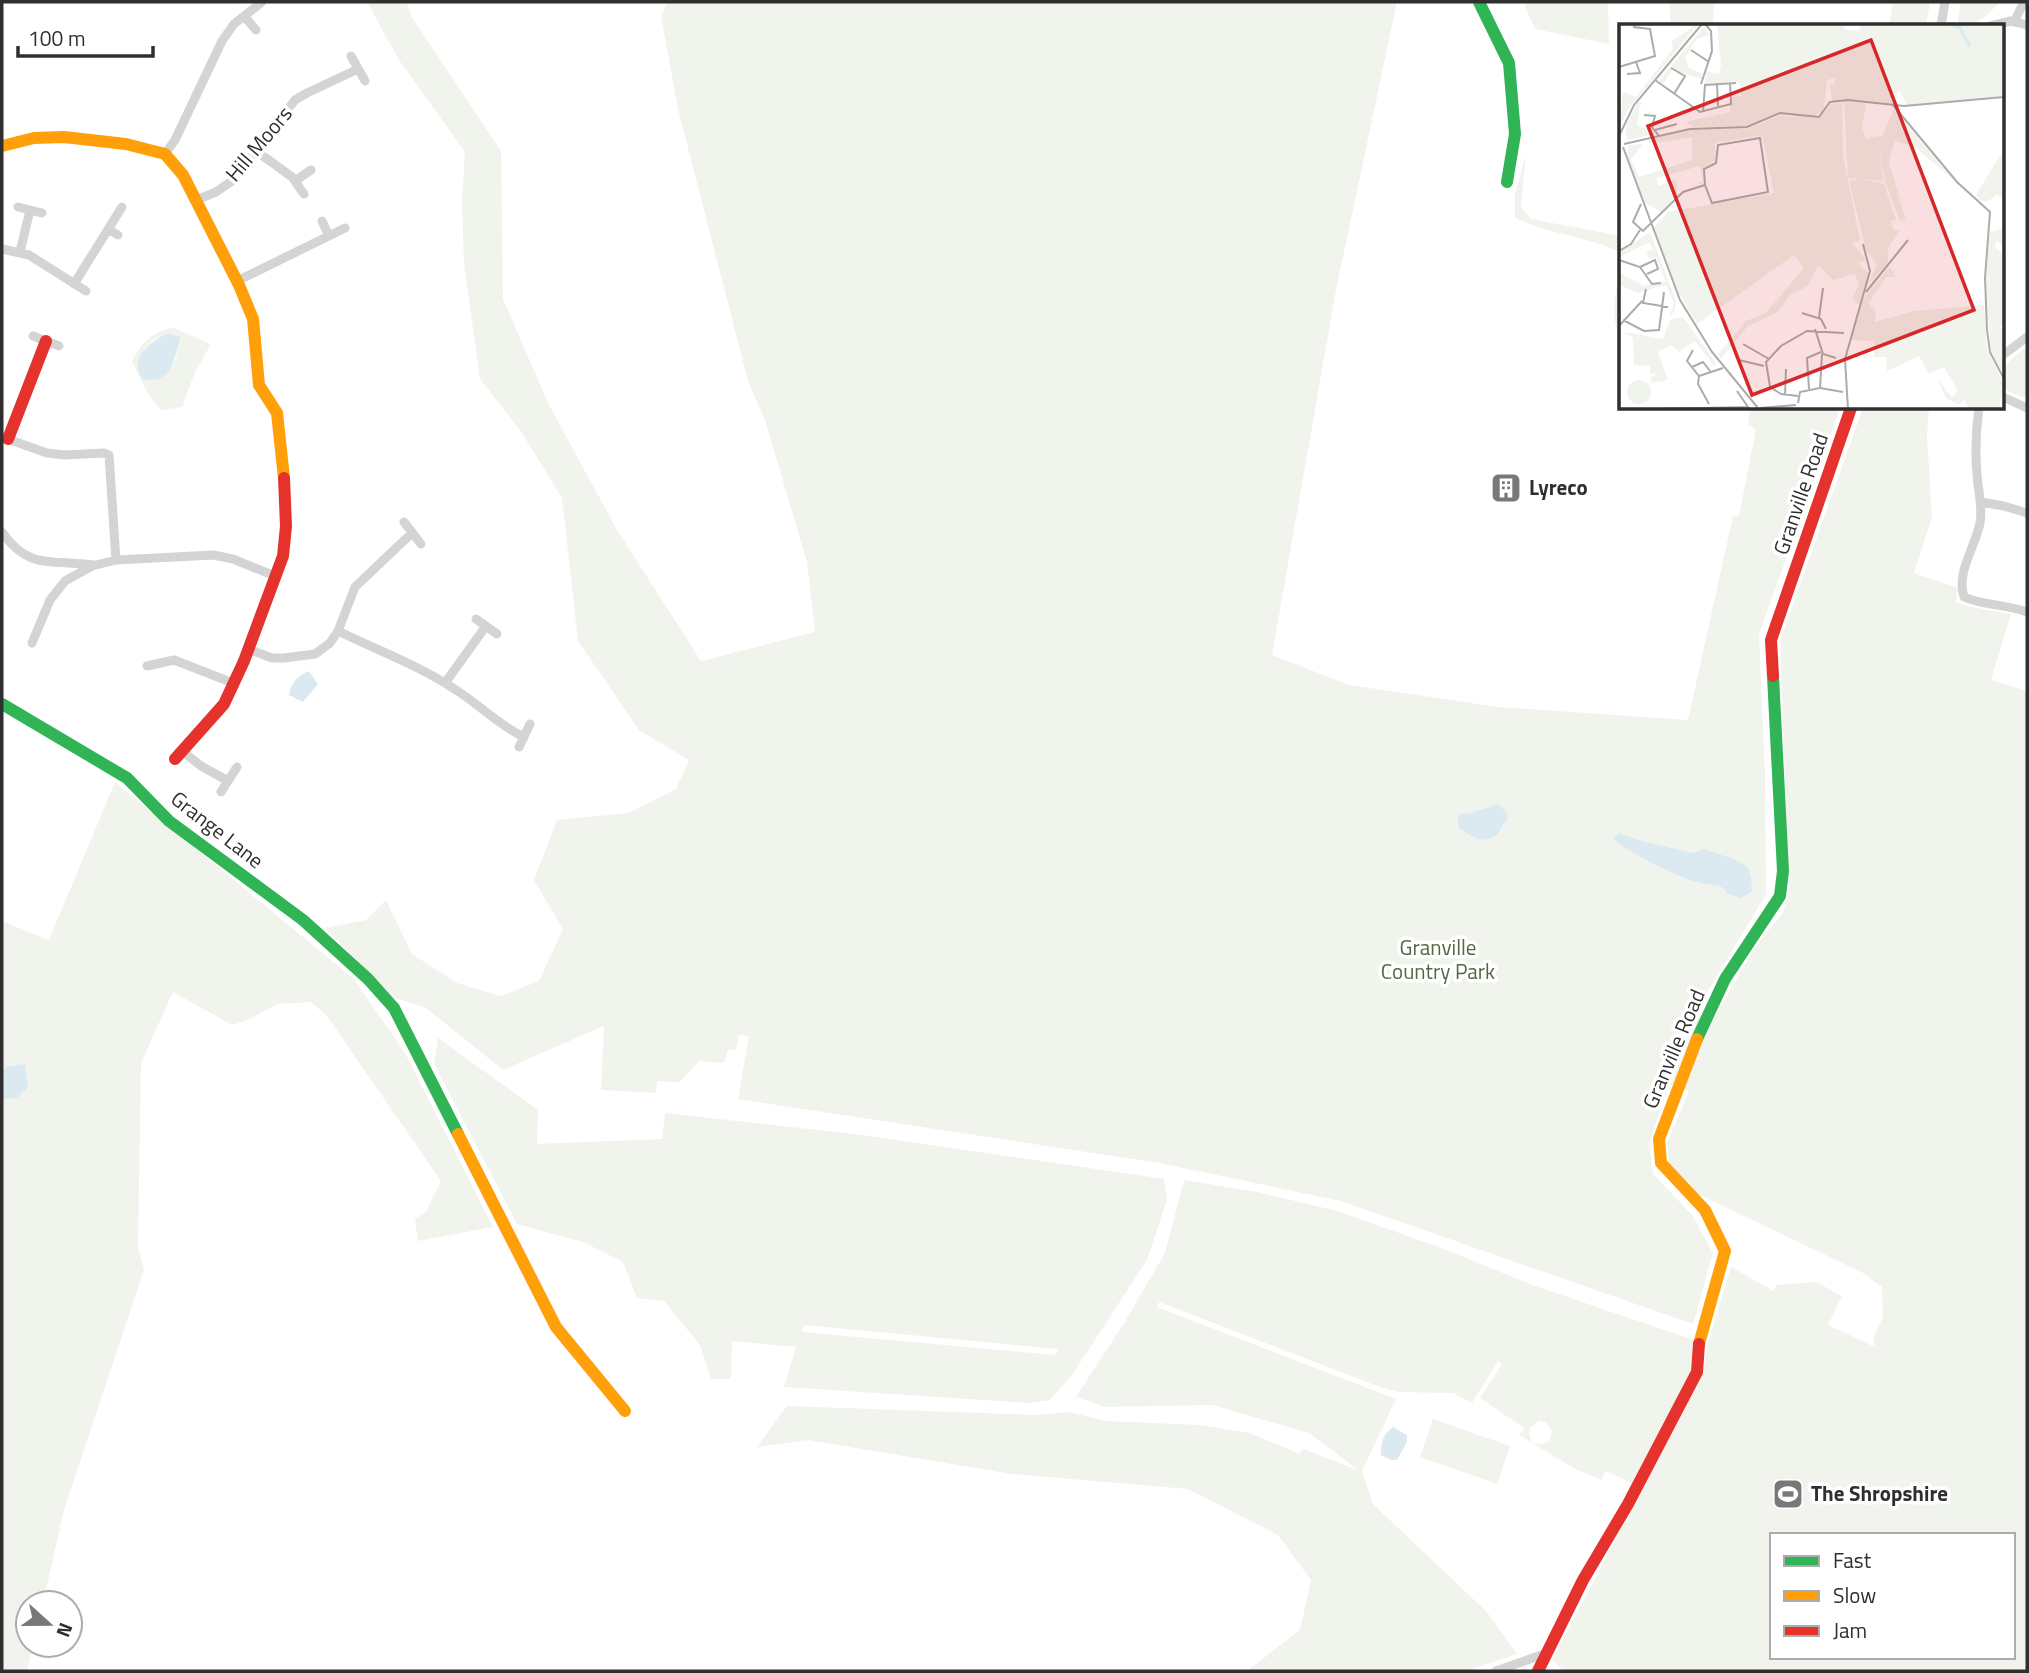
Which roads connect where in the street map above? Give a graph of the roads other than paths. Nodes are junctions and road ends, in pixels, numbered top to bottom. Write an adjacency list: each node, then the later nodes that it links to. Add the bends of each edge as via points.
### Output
1 (262, 2): 5 (street)
2 (1479, 2): 19 (street, via 1509,63 1515,134)
3 (1945, 2): 7 (street)
4 (2024, 2): 6 (street)
5 (245, 16): 10 (street); 16 (street, via 222,41)
6 (2014, 22): 8 (street); 9 (street)
7 (1941, 24)
8 (2002, 24)
9 (2027, 25)
10 (256, 30)
11 (351, 56): 12 (street)
12 (358, 69): 13 (street); 15 (street, Hill Moors, via 295,100)
13 (365, 81)
14 (2, 146): 16 (street, via 64,137)
15 (257, 151): 18 (street); 21 (street, Hill Moors, via 232,181)
16 (165, 154): 21 (street)
17 (311, 170): 18 (street)
18 (295, 181): 20 (street)
19 (1507, 181)
20 (304, 194)
21 (196, 200): 33 (street)
22 (18, 207): 24 (street)
23 (122, 207): 28 (street)
24 (30, 210): 25 (street); 32 (street)
25 (42, 213)
26 (322, 221): 30 (street)
27 (345, 228): 30 (street)
28 (108, 229): 29 (street); 34 (street)
29 (118, 235)
30 (329, 236): 33 (street)
31 (2, 249): 32 (street)
32 (20, 252): 34 (street)
33 (237, 281): 54 (street, via 253,319 259,385 277,413 286,526 283,556)
34 (74, 284): 35 (street)
35 (86, 291)
36 (33, 336): 38 (street)
37 (2027, 337): 40 (street)
38 (46, 341): 39 (street); 45 (street)
39 (59, 346)
40 (2004, 354)
41 (2004, 397): 42 (street)
42 (2027, 408)
43 (1850, 410): 74 (street, Granville Road, via 1771,640 1783,872 1780,896 1725,979 1661,1126 1661,1163 1705,1210 1725,1251 1700,1337 1697,1372)
44 (1979, 410): 46 (street)
45 (8, 439): 52 (street, via 47,453 109,455)
46 (1981, 502): 47 (street); 55 (street, via 1980,525 1962,576 1964,597)
47 (2027, 513)
48 (404, 522): 50 (street)
49 (2, 532): 53 (street, via 17,551 31,557)
50 (412, 533): 51 (street); 58 (street, via 355,587)
51 (421, 544)
52 (116, 560): 53 (street); 54 (street, via 213,555)
53 (94, 566): 60 (street, via 65,581 50,600)
54 (275, 576): 61 (street)
55 (2027, 612)
56 (476, 619): 57 (street)
57 (486, 626): 59 (street); 64 (street)
58 (338, 631): 61 (street, via 315,654 272,658); 64 (street)
59 (497, 634)
60 (32, 643)
61 (248, 649): 63 (street)
62 (147, 666): 63 (street, via 174,660)
63 (233, 683): 69 (street, via 223,704)
64 (445, 683): 67 (street)
65 (2, 704): 73 (street, Grange Lane, via 127,778 169,821 303,920 368,979 394,1009 556,1327)
66 (530, 724): 67 (street)
67 (524, 737): 68 (street)
68 (519, 747)
69 (178, 755): 71 (street)
70 (237, 767): 71 (street)
71 (228, 781): 72 (street)
72 (221, 792)
73 (625, 1411)
74 (1547, 1653): 75 (street); 76 (street, Granville Road)
75 (1496, 1671)
76 (1538, 1671)

